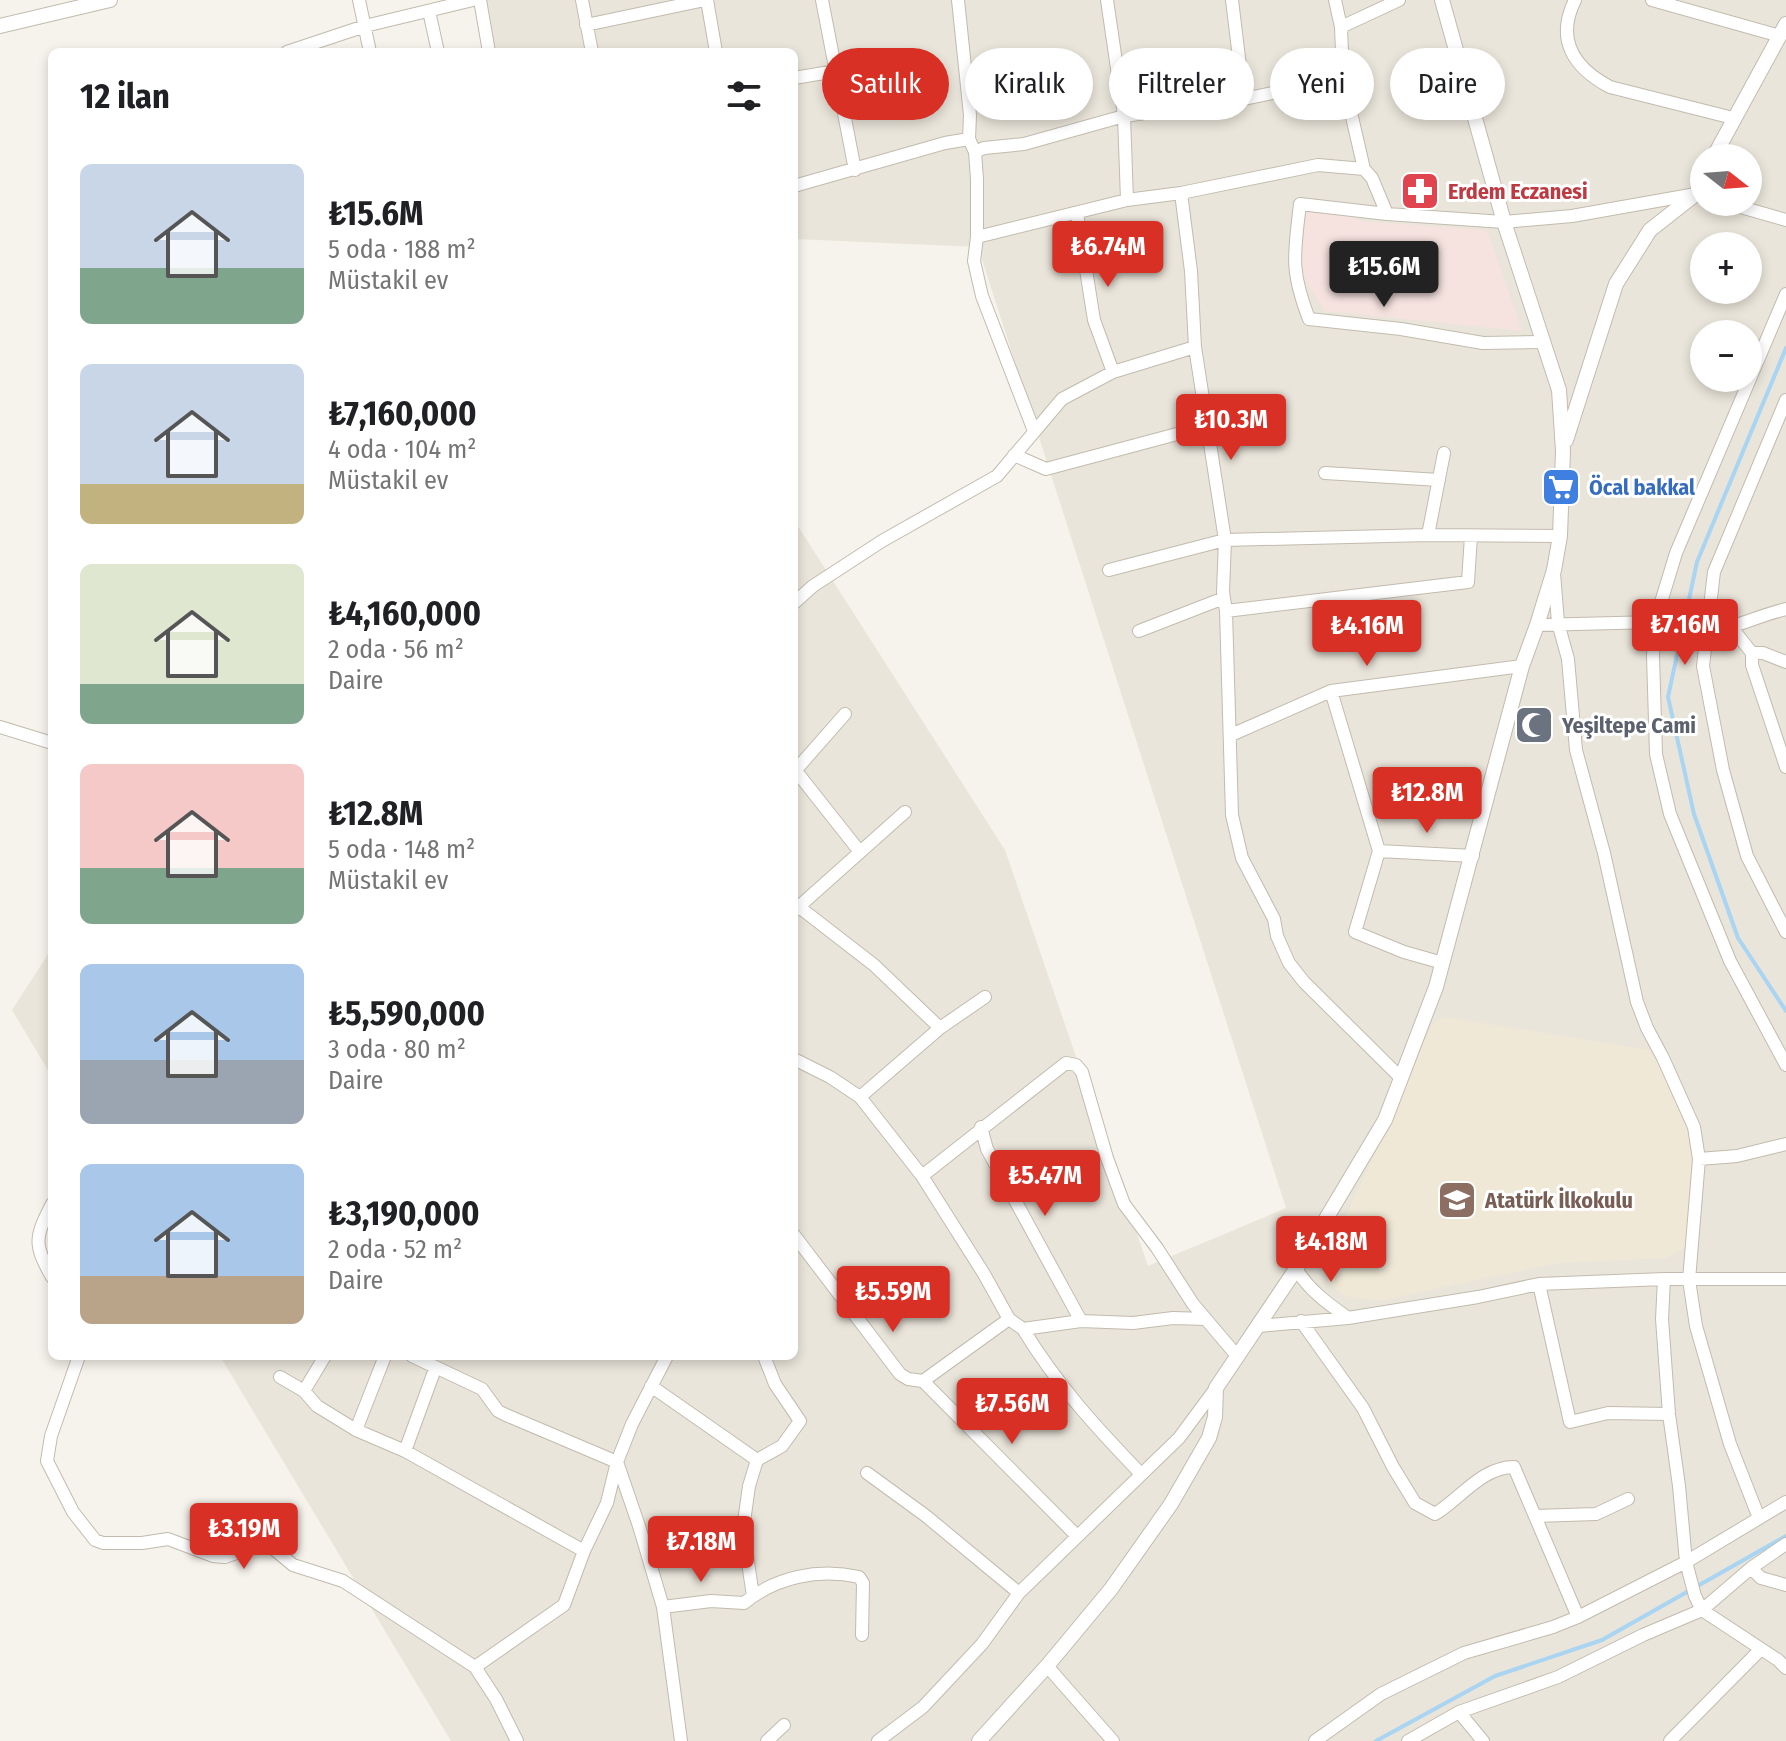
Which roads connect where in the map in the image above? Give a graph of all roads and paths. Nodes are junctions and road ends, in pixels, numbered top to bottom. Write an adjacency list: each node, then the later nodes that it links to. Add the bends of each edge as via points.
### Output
1 (110, 0): 18 (street)
2 (359, 0): 19 (street)
3 (473, 0): 16 (street)
4 (480, 0): 25 (street)
5 (582, 0): 17 (street)
6 (706, 0): 17 (street); 27 (street)
7 (822, 0): 28 (street)
8 (958, 0): 39 (street)
9 (1107, 0): 29 (street)
10 (1232, 0): 30 (street)
11 (1335, 0): 20 (street)
12 (1399, 0): 20 (street)
13 (1442, 0): 53 (street)
14 (1575, 0): 34 (street, via 1566,39 1594,78 1610,87)
15 (1652, 0): 21 (street)
16 (429, 11): 19 (street); 24 (street)
17 (586, 25): 26 (street)
18 (0, 26)
19 (365, 26): 22 (street); 23 (street)
20 (1341, 27): 31 (street)
21 (1783, 30): 34 (street)
22 (299, 48)
23 (369, 48)
24 (437, 48)
25 (488, 48)
26 (591, 48)
27 (715, 48)
28 (831, 48)
29 (1114, 48)
30 (1238, 48)
31 (1342, 48)
32 (822, 73): 33 (street)
33 (798, 77)
34 (1733, 118): 40 (street)
35 (845, 120): 43 (street)
36 (1110, 120): 41 (street)
37 (1124, 120): 47 (street)
38 (1353, 120): 42 (street)
39 (969, 139): 41 (street); 43 (street)
40 (1720, 144)
41 (975, 152): 54 (street)
42 (1364, 169): 45 (street, via 1318,165); 51 (street)
43 (855, 170): 44 (street)
44 (798, 185)
45 (1181, 193): 47 (street); 57 (street)
46 (1690, 197): 53 (street)
47 (1127, 200): 49 (street)
48 (1690, 202): 62 (street, via 1650,230 1616,284)
49 (1077, 213): 54 (street); 58 (street, via 1094,320)
50 (1762, 213): 52 (street)
51 (1387, 214): 53 (street); 56 (street, via 1300,204 1296,285 1309,319 1483,343)
52 (1786, 220)
53 (1504, 222): 56 (street)
54 (977, 237): 61 (street, via 974,261 982,296)
55 (1786, 294): 76 (street, via 1692,512)
56 (1543, 342): 62 (street, via 1559,390)
57 (1195, 347): 58 (street); 60 (street)
58 (1113, 372): 61 (street, via 1062,399)
59 (1786, 400): 81 (street, via 1714,572)
60 (1207, 426): 64 (street, via 1046,469); 70 (street)
61 (1034, 431): 64 (street)
62 (1563, 451): 69 (street)
63 (1444, 453): 66 (street)
64 (1014, 455): 73 (street, via 997,476 882,541)
65 (1325, 473): 66 (street)
66 (1439, 480): 67 (street)
67 (1428, 535): 68 (street); 70 (street)
68 (1471, 536): 69 (street); 74 (street, via 1468,582)
69 (1560, 536): 72 (street)
70 (1225, 540): 71 (street); 74 (street)
71 (1109, 570)
72 (1554, 570): 77 (street); 78 (street)
73 (798, 599)
74 (1225, 605): 80 (street); 88 (street)
75 (1786, 609): 79 (street, via 1751,617)
76 (1655, 622): 77 (street); 104 (street, via 1656,754 1670,814 1730,961)
77 (1558, 623): 78 (street); 109 (street, via 1568,659 1576,750 1637,1002 1694,1127)
78 (1537, 625): 84 (street)
79 (1732, 628): 81 (street); 82 (street)
80 (1139, 631)
81 (1705, 634): 99 (street, via 1707,698 1739,828 1747,856)
82 (1752, 653): 83 (street); 90 (street)
83 (1786, 662)
84 (1522, 666): 85 (street); 96 (street)
85 (1331, 691): 88 (street); 94 (street)
86 (845, 714): 91 (street)
87 (0, 727): 89 (street)
88 (1231, 735): 105 (street, via 1235,836 1289,963)
89 (48, 742)
90 (1786, 767)
91 (798, 769)
92 (798, 776): 95 (street)
93 (905, 812): 95 (street)
94 (1379, 851): 96 (street); 100 (street, via 1355,932)
95 (860, 852): 97 (street)
96 (1473, 856): 100 (street)
97 (798, 904)
98 (798, 909): 102 (street, via 874,965)
99 (1786, 931)
100 (1443, 963): 105 (street)
101 (985, 997): 102 (street)
102 (940, 1028): 106 (street)
103 (798, 1061): 106 (street)
104 (1786, 1065)
105 (1400, 1077): 114 (street, via 1385,1120)
106 (860, 1097): 110 (street)
107 (981, 1127): 110 (street); 121 (street, via 1066,1063 1076,1065 1124,1204); 122 (street, via 987,1149)
108 (1786, 1144): 109 (street)
109 (1699, 1159): 117 (street)
110 (922, 1176): 120 (street)
111 (48, 1212): 113 (street, via 37,1233)
112 (798, 1240): 135 (street, via 900,1374)
113 (48, 1269)
114 (1296, 1269): 119 (street, via 1308,1287); 124 (street)
115 (1664, 1279): 117 (street); 118 (street); 139 (street)
116 (1786, 1279): 117 (street)
117 (1689, 1280): 149 (street, via 1696,1326 1730,1444)
118 (1539, 1284): 119 (street); 139 (street, via 1570,1422 1608,1413)
119 (1348, 1318): 123 (street)
120 (1009, 1319): 125 (street); 135 (street)
121 (1206, 1319): 122 (street); 126 (street)
122 (1081, 1321): 125 (street)
123 (1301, 1321): 124 (street); 148 (street, via 1363,1408 1415,1503 1435,1514 1489,1471 1514,1467)
124 (1259, 1326): 126 (street)
125 (1023, 1329): 145 (street, via 1081,1413)
126 (1238, 1357): 137 (street)
127 (78, 1360): 165 (street, via 47,1461 73,1512 95,1540 168,1539 225,1557 262,1544 293,1565 343,1581)
128 (323, 1360): 138 (street)
129 (383, 1360): 140 (street)
130 (419, 1360): 133 (street)
131 (665, 1360): 136 (street)
132 (766, 1360): 142 (street, via 800,1421 782,1446)
133 (435, 1369): 141 (street); 143 (street, via 482,1389 498,1411)
134 (280, 1377): 138 (street)
135 (923, 1381): 150 (street)
136 (651, 1386): 142 (street); 143 (street)
137 (1216, 1388): 145 (street, via 1179,1438); 164 (street, via 1209,1438 1192,1471 1111,1589)
138 (304, 1391): 140 (street, via 317,1406)
139 (1669, 1414): 153 (street)
140 (356, 1430): 141 (street)
141 (405, 1451): 152 (street)
142 (757, 1460): 157 (street, via 743,1529)
143 (617, 1462): 152 (street, via 607,1503); 158 (street)
144 (867, 1473): 156 (street)
145 (1141, 1474): 150 (street)
146 (1628, 1499): 148 (street, via 1596,1514)
147 (1786, 1502): 149 (street)
148 (1535, 1516): 160 (street)
149 (1759, 1518): 153 (street)
150 (1077, 1536): 156 (street)
151 (1786, 1544): 154 (street)
152 (584, 1551): 165 (street, via 564,1605)
153 (1687, 1566): 159 (street); 160 (street)
154 (1751, 1568): 155 (street, via 1761,1578); 159 (street)
155 (1786, 1585)
156 (1019, 1593): 171 (street, via 982,1644 923,1707)
157 (753, 1596): 158 (street, via 744,1603); 161 (street, via 799,1575 859,1577)
158 (663, 1607): 169 (street)
159 (1702, 1610): 162 (street); 166 (street, via 1558,1677)
160 (1578, 1617): 174 (street, via 1464,1653 1381,1694)
161 (862, 1635)
162 (1761, 1649): 163 (street); 177 (street)
163 (1783, 1663)
164 (1047, 1666): 172 (street); 173 (street)
165 (475, 1667): 168 (street)
166 (1459, 1712): 175 (street); 176 (street)
167 (784, 1725): 170 (street)
168 (517, 1741)
169 (681, 1741)
170 (767, 1741)
171 (878, 1741)
172 (979, 1741)
173 (1113, 1741)
174 (1315, 1741)
175 (1408, 1741)
176 (1483, 1741)
177 (1670, 1741)

